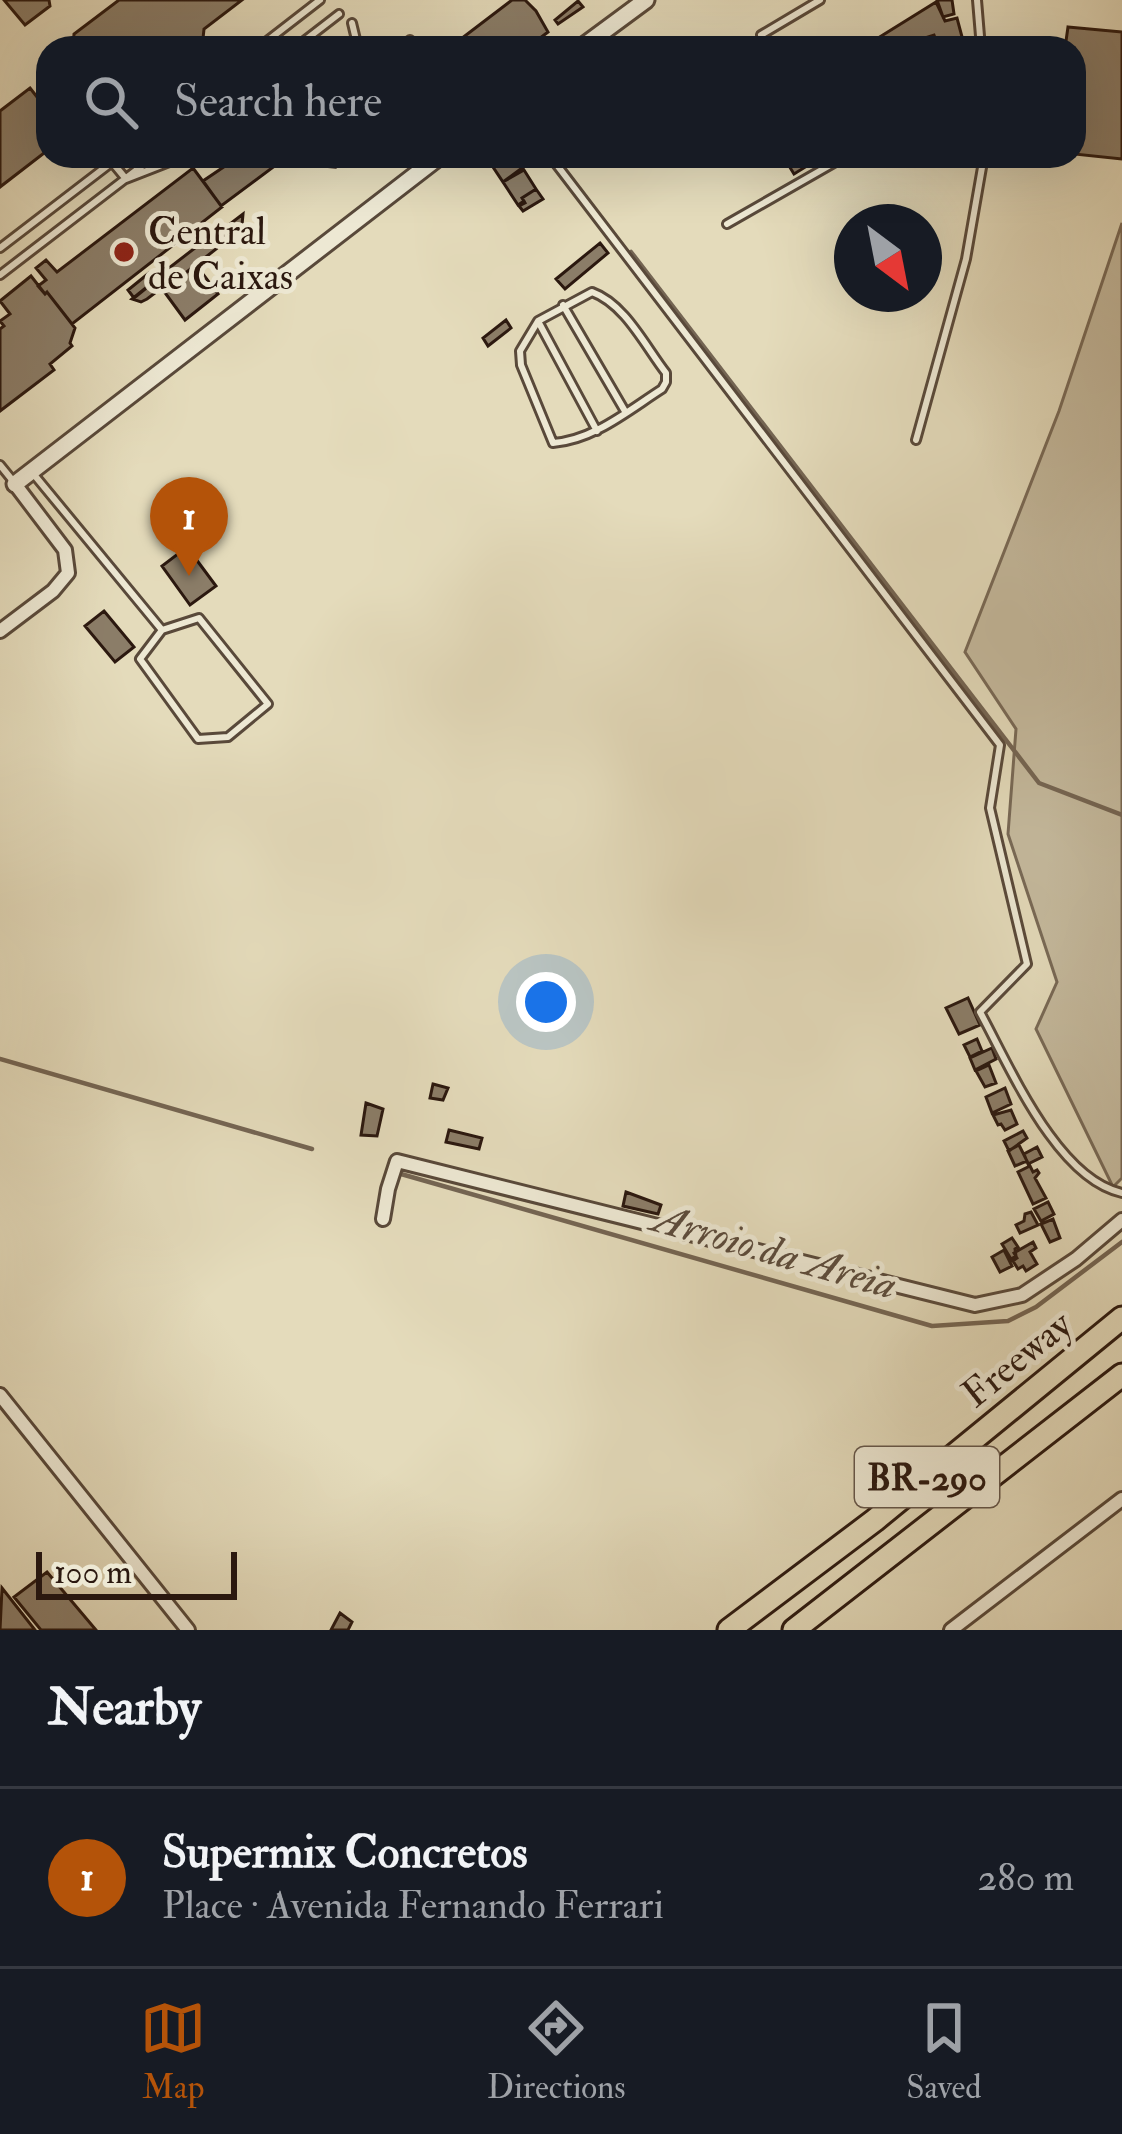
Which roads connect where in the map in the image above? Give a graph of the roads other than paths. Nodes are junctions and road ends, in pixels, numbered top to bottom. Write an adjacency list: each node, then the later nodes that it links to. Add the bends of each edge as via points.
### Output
1 (320, 0): 8 (lane)
2 (646, 0): 11 (street)
3 (820, 0): 7 (lane)
4 (976, 0): 12 (lane)
5 (339, 14): 9 (lane)
6 (352, 23): 10 (lane)
7 (761, 34)
8 (274, 36)
9 (311, 36)
10 (355, 36)
11 (597, 36)
12 (980, 36)
13 (100, 168): 23 (lane)
14 (120, 168): 21 (lane)
15 (139, 168): 21 (lane)
16 (152, 168): 21 (lane)
17 (424, 168): 31 (street)
18 (559, 168): 35 (lane, via 1000,745 990,808 1027,964 980,1012 1064,1156)
19 (825, 168): 22 (lane)
20 (982, 168): 29 (lane)
21 (126, 178): 24 (lane)
22 (727, 224)
23 (0, 248)
24 (0, 275)
25 (563, 305): 26 (lane); 27 (lane); 27 (lane, via 592,292 603,296 665,374 662,388)
26 (538, 321): 28 (lane); 28 (lane, via 520,365 548,437 564,442)
27 (626, 413): 28 (lane)
28 (596, 431)
29 (916, 440)
30 (0, 465): 32 (lane)
31 (32, 471): 32 (street); 33 (lane)
32 (15, 484): 34 (street, via 65,550 68,573)
33 (162, 631): 33 (lane, via 140,659 198,739 228,737 268,704 199,618)
34 (0, 632)
35 (1122, 1193)
36 (383, 1219): 37 (street, via 397,1161 975,1305 1022,1295)
37 (1122, 1220)
38 (1122, 1318): 43 (highway, Freeway / BR-290)
39 (1122, 1375): 44 (highway, Freeway / BR-290)
40 (0, 1395): 42 (street)
41 (1122, 1499): 45 (street)
42 (188, 1630)
43 (729, 1630)
44 (794, 1630)
45 (951, 1630)

